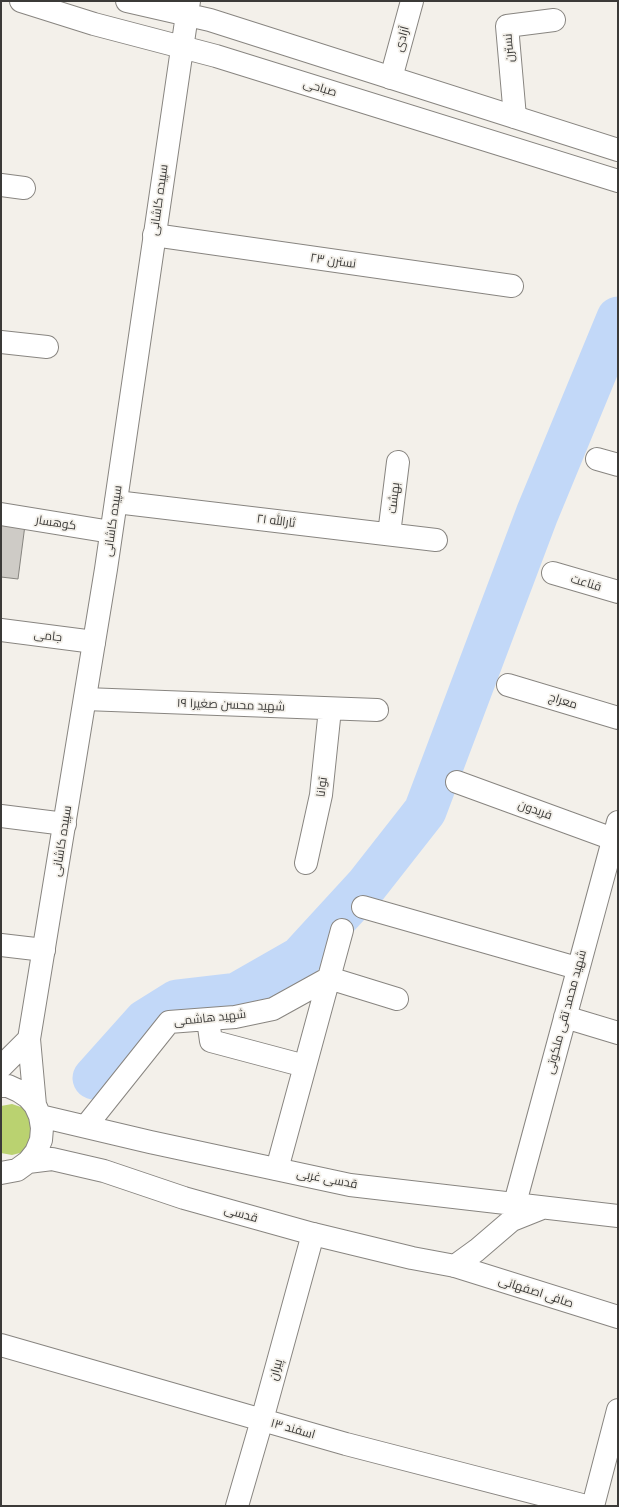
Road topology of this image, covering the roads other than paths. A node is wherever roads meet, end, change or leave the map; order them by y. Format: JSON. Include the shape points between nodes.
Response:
{"nodes":[{"id":1,"x":21,"y":1,"type":"edge"},
{"id":2,"x":127,"y":1,"type":"edge"},
{"id":3,"x":412,"y":1,"type":"edge"},
{"id":4,"x":188,"y":8,"type":"edge"},
{"id":5,"x":554,"y":20,"type":"dead end"},
{"id":6,"x":182,"y":47,"type":"junction"},
{"id":7,"x":391,"y":78,"type":"junction"},
{"id":8,"x":514,"y":117,"type":"junction"},
{"id":9,"x":618,"y":150,"type":"edge"},
{"id":10,"x":618,"y":180,"type":"edge"},
{"id":11,"x":1,"y":185,"type":"edge"},
{"id":12,"x":24,"y":188,"type":"dead end"},
{"id":13,"x":154,"y":235,"type":"junction"},
{"id":14,"x":512,"y":286,"type":"dead end"},
{"id":15,"x":1,"y":342,"type":"edge"},
{"id":16,"x":47,"y":347,"type":"dead end"},
{"id":17,"x":597,"y":459,"type":"dead end"},
{"id":18,"x":398,"y":462,"type":"dead end"},
{"id":19,"x":618,"y":465,"type":"edge"},
{"id":20,"x":116,"y":502,"type":"junction"},
{"id":21,"x":1,"y":514,"type":"edge"},
{"id":22,"x":112,"y":532,"type":"junction"},
{"id":23,"x":389,"y":534,"type":"junction"},
{"id":24,"x":436,"y":540,"type":"dead end"},
{"id":25,"x":554,"y":573,"type":"dead end"},
{"id":26,"x":618,"y":592,"type":"edge"},
{"id":27,"x":1,"y":630,"type":"edge"},
{"id":28,"x":94,"y":642,"type":"junction"},
{"id":29,"x":508,"y":685,"type":"dead end"},
{"id":30,"x":85,"y":699,"type":"junction"},
{"id":31,"x":330,"y":709,"type":"junction"},
{"id":32,"x":377,"y":710,"type":"dead end"},
{"id":33,"x":618,"y":718,"type":"edge"},
{"id":34,"x":457,"y":782,"type":"dead end"},
{"id":35,"x":1,"y":816,"type":"edge"},
{"id":36,"x":64,"y":824,"type":"junction"},
{"id":37,"x":616,"y":830,"type":"edge"},
{"id":38,"x":306,"y":863,"type":"dead end"},
{"id":39,"x":364,"y":907,"type":"dead end"},
{"id":40,"x":342,"y":930,"type":"dead end"},
{"id":41,"x":1,"y":945,"type":"edge"},
{"id":42,"x":44,"y":950,"type":"junction"},
{"id":43,"x":577,"y":968,"type":"junction"},
{"id":44,"x":328,"y":978,"type":"junction"},
{"id":45,"x":397,"y":999,"type":"dead end"},
{"id":46,"x":565,"y":1017,"type":"junction"},
{"id":47,"x":208,"y":1020,"type":"junction"},
{"id":48,"x":618,"y":1033,"type":"edge"},
{"id":49,"x":29,"y":1039,"type":"junction"},
{"id":50,"x":305,"y":1066,"type":"junction"},
{"id":51,"x":1,"y":1067,"type":"edge"},
{"id":52,"x":1,"y":1086,"type":"edge"},
{"id":53,"x":38,"y":1110,"type":"junction"},
{"id":54,"x":86,"y":1126,"type":"junction"},
{"id":55,"x":28,"y":1162,"type":"junction"},
{"id":56,"x":277,"y":1169,"type":"junction"},
{"id":57,"x":1,"y":1173,"type":"edge"},
{"id":58,"x":515,"y":1203,"type":"junction"},
{"id":59,"x":545,"y":1207,"type":"junction"},
{"id":60,"x":618,"y":1216,"type":"edge"},
{"id":61,"x":313,"y":1234,"type":"junction"},
{"id":62,"x":455,"y":1266,"type":"junction"},
{"id":63,"x":618,"y":1318,"type":"edge"},
{"id":64,"x":1,"y":1345,"type":"edge"},
{"id":65,"x":618,"y":1410,"type":"edge"},
{"id":66,"x":262,"y":1420,"type":"junction"},
{"id":67,"x":242,"y":1504,"type":"edge"},
{"id":68,"x":586,"y":1506,"type":"edge"},
{"id":69,"x":593,"y":1506,"type":"edge"}],
"edges":[{"from":1,"to":6,"type":"street","name":"صباحی","via":[[94,24]]},
{"from":2,"to":4,"type":"street"},
{"from":3,"to":7,"type":"street","name":"آزادی"},
{"from":4,"to":6,"type":"street","name":"سپیده کاشانی"},
{"from":4,"to":7,"type":"street","via":[[210,20]]},
{"from":5,"to":8,"type":"street","name":"نسترن","via":[[507,26]]},
{"from":6,"to":10,"type":"street","name":"صباحی"},
{"from":6,"to":13,"type":"street","name":"سپیده کاشانی"},
{"from":7,"to":8,"type":"street"},
{"from":8,"to":9,"type":"street"},
{"from":11,"to":12,"type":"street"},
{"from":13,"to":14,"type":"street","name":"نسترن ۲۳"},
{"from":13,"to":20,"type":"street","name":"سپیده کاشانی"},
{"from":15,"to":16,"type":"street"},
{"from":17,"to":19,"type":"street"},
{"from":18,"to":23,"type":"street","name":"بهشت"},
{"from":20,"to":22,"type":"street","name":"سپیده کاشانی"},
{"from":20,"to":23,"type":"street","name":"ثارالله ۲۱"},
{"from":21,"to":22,"type":"street","name":"کوهسار"},
{"from":22,"to":28,"type":"street","name":"سپیده کاشانی"},
{"from":23,"to":24,"type":"street","name":"ثارالله ۲۱"},
{"from":25,"to":26,"type":"street","name":"قناعت"},
{"from":27,"to":28,"type":"street","name":"جامی"},
{"from":28,"to":30,"type":"street","name":"سپیده کاشانی"},
{"from":29,"to":33,"type":"street","name":"معراج"},
{"from":30,"to":31,"type":"street","name":"شهید محسن صغیرا ۱۹"},
{"from":30,"to":36,"type":"street","name":"سپیده کاشانی"},
{"from":31,"to":32,"type":"street","name":"شهید محسن صغیرا ۱۹"},
{"from":31,"to":38,"type":"street","name":"توانا","via":[[321,795]]},
{"from":34,"to":37,"type":"street","name":"فریدون"},
{"from":35,"to":36,"type":"street"},
{"from":36,"to":42,"type":"street","name":"سپیده کاشانی"},
{"from":37,"to":43,"type":"street","name":"شهید محمد تقی ملکوتی"},
{"from":39,"to":43,"type":"street"},
{"from":40,"to":44,"type":"street"},
{"from":41,"to":42,"type":"street"},
{"from":42,"to":49,"type":"street","name":"سپیده کاشانی"},
{"from":43,"to":46,"type":"street","name":"شهید محمد تقی ملکوتی"},
{"from":44,"to":45,"type":"street"},
{"from":44,"to":47,"type":"street","name":"شهید هاشمی","via":[[273,1009],[235,1018]]},
{"from":44,"to":50,"type":"street"},
{"from":46,"to":48,"type":"street"},
{"from":46,"to":58,"type":"street","name":"شهید محمد تقی ملکوتی"},
{"from":47,"to":50,"type":"street","via":[[212,1040]]},
{"from":47,"to":54,"type":"street","name":"شهید هاشمی","via":[[169,1022]]},
{"from":49,"to":51,"type":"street"},
{"from":49,"to":53,"type":"street","name":"سپیده کاشانی"},
{"from":50,"to":56,"type":"street"},
{"from":52,"to":53,"type":"street","via":[[19,1090]]},
{"from":53,"to":54,"type":"street","name":"قدسی غربی"},
{"from":53,"to":55,"type":"street","name":"سپیده کاشانی","via":[[42,1128],[41,1140]]},
{"from":54,"to":56,"type":"street","name":"قدسی غربی"},
{"from":55,"to":57,"type":"street","via":[[17,1170]]},
{"from":55,"to":61,"type":"street","name":"قدسی","via":[[52,1159],[104,1171],[184,1198]]},
{"from":56,"to":58,"type":"street","name":"قدسی غربی","via":[[350,1185]]},
{"from":58,"to":59,"type":"street","name":"قدسی غربی"},
{"from":59,"to":60,"type":"street","name":"قدسی غربی"},
{"from":59,"to":62,"type":"street","via":[[512,1220]]},
{"from":61,"to":62,"type":"street","name":"قدسی"},
{"from":61,"to":66,"type":"street","name":"پیران"},
{"from":62,"to":63,"type":"street","name":"صافی اصفهانی"},
{"from":64,"to":66,"type":"street","name":"اسفند ۱۳"},
{"from":65,"to":69,"type":"street"},
{"from":66,"to":67,"type":"street","name":"پیران"},
{"from":66,"to":68,"type":"street","name":"اسفند ۱۳"}]}
